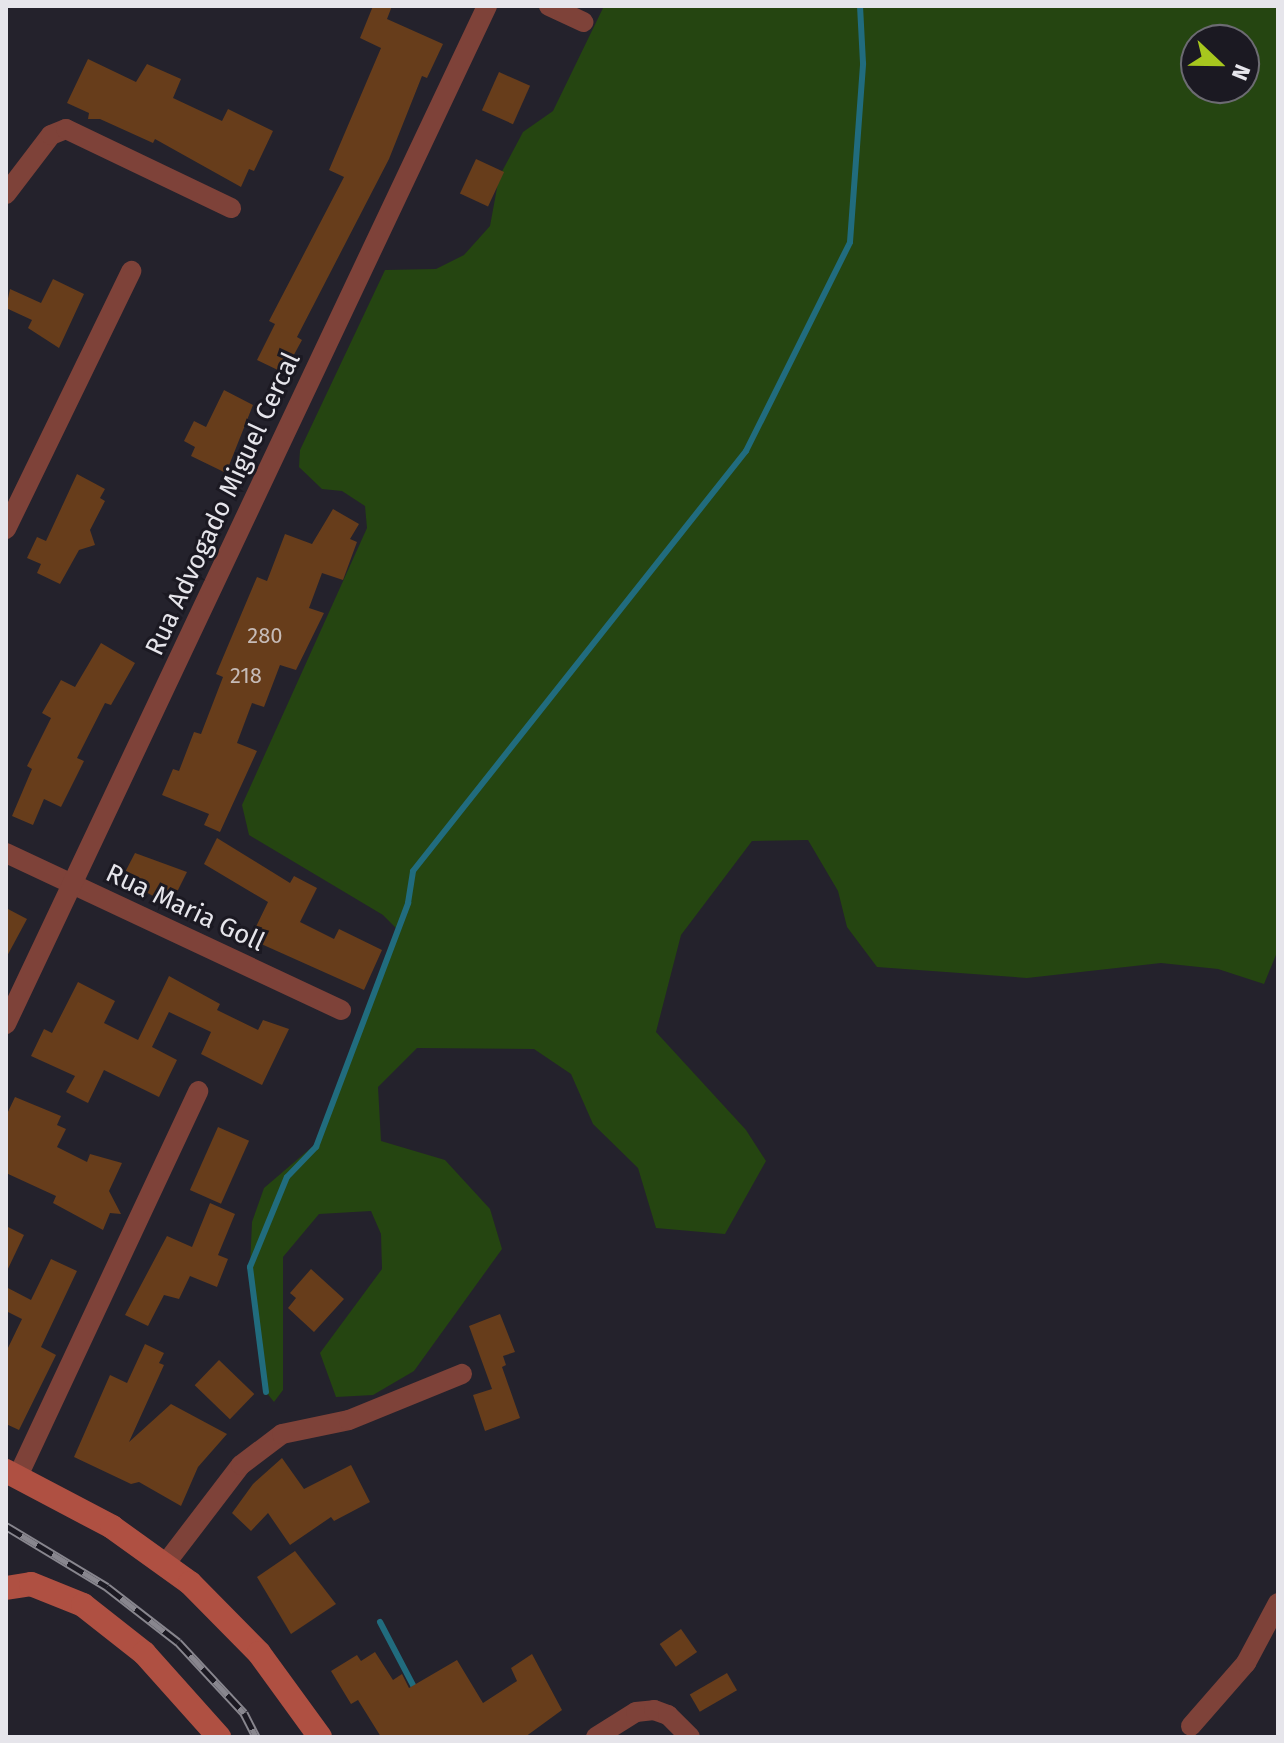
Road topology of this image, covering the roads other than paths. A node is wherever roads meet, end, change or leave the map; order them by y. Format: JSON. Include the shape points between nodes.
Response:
{"nodes":[{"id":1,"x":487,"y":6,"type":"edge"},
{"id":2,"x":549,"y":6,"type":"edge"},
{"id":3,"x":584,"y":22,"type":"dead end"},
{"id":4,"x":6,"y":194,"type":"edge"},
{"id":5,"x":231,"y":208,"type":"dead end"},
{"id":6,"x":131,"y":271,"type":"dead end"},
{"id":7,"x":15,"y":490,"type":"edge"},
{"id":8,"x":6,"y":529,"type":"edge"},
{"id":9,"x":6,"y":853,"type":"edge"},
{"id":10,"x":72,"y":884,"type":"junction"},
{"id":11,"x":341,"y":1010,"type":"dead end"},
{"id":12,"x":6,"y":1024,"type":"edge"},
{"id":13,"x":198,"y":1091,"type":"dead end"},
{"id":14,"x":462,"y":1374,"type":"dead end"},
{"id":15,"x":12,"y":1474,"type":"edge"},
{"id":16,"x":166,"y":1563,"type":"junction"},
{"id":17,"x":6,"y":1588,"type":"edge"},
{"id":18,"x":1278,"y":1603,"type":"edge"},
{"id":19,"x":1191,"y":1726,"type":"dead end"},
{"id":20,"x":219,"y":1737,"type":"edge"},
{"id":21,"x":320,"y":1737,"type":"edge"},
{"id":22,"x":596,"y":1737,"type":"edge"},
{"id":23,"x":690,"y":1737,"type":"edge"}],
"edges":[{"from":1,"to":10,"type":"street","name":"Rua Advogado Miguel Cercal"},
{"from":2,"to":3,"type":"street"},
{"from":4,"to":5,"type":"street","via":[[51,135],[66,129]]},
{"from":6,"to":7,"type":"street"},
{"from":7,"to":8,"type":"street"},
{"from":9,"to":10,"type":"street","name":"Rua Maria Goll"},
{"from":10,"to":11,"type":"street","name":"Rua Maria Goll"},
{"from":10,"to":12,"type":"street","name":"Rua Advogado Miguel Cercal"},
{"from":13,"to":15,"type":"street"},
{"from":14,"to":16,"type":"street","via":[[349,1420],[282,1434],[241,1465]]},
{"from":15,"to":16,"type":"main road","via":[[99,1519]]},
{"from":16,"to":21,"type":"main road","via":[[259,1653]]},
{"from":17,"to":20,"type":"main road","via":[[31,1584],[83,1605],[144,1653]]},
{"from":18,"to":19,"type":"street","via":[[1246,1663]]},
{"from":22,"to":23,"type":"street","via":[[636,1712],[654,1710],[668,1715]]}]}
